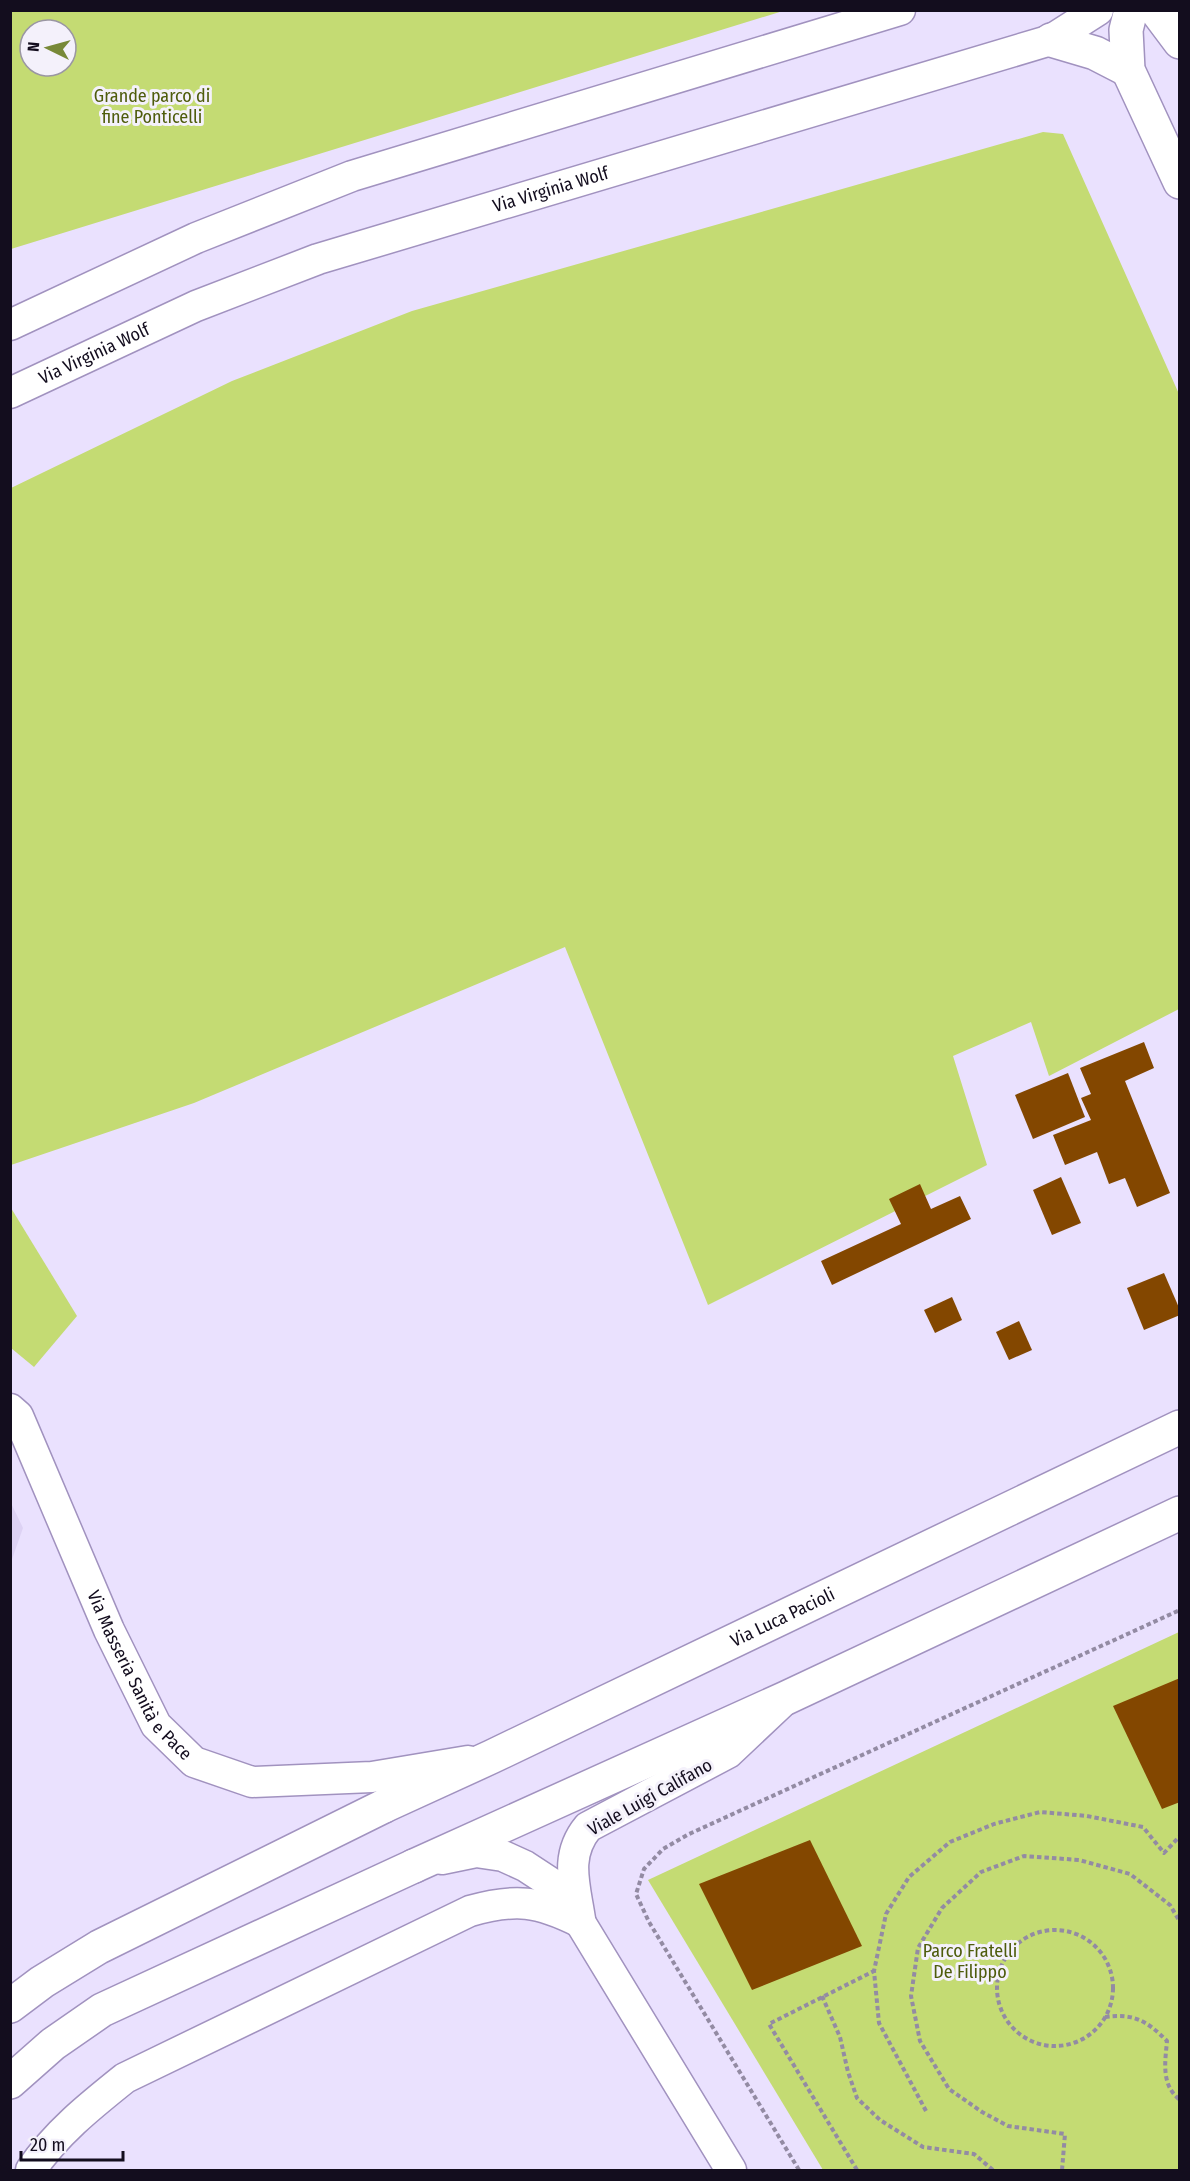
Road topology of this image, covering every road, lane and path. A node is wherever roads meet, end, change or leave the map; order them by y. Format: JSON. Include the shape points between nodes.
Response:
{"nodes":[{"id":1,"x":900,"y":10,"type":"edge"},
{"id":2,"x":1098,"y":10,"type":"edge"},
{"id":3,"x":1131,"y":10,"type":"edge"},
{"id":4,"x":1156,"y":10,"type":"edge"},
{"id":5,"x":1051,"y":40,"type":"junction"},
{"id":6,"x":1179,"y":42,"type":"edge"},
{"id":7,"x":1128,"y":70,"type":"junction"},
{"id":8,"x":1179,"y":182,"type":"edge"},
{"id":9,"x":10,"y":325,"type":"edge"},
{"id":10,"x":10,"y":393,"type":"edge"},
{"id":11,"x":10,"y":1409,"type":"edge"},
{"id":12,"x":1179,"y":1427,"type":"edge"},
{"id":13,"x":1179,"y":1513,"type":"edge"},
{"id":14,"x":1179,"y":1610,"type":"edge"},
{"id":15,"x":786,"y":1698,"type":"junction"},
{"id":16,"x":491,"y":1757,"type":"junction"},
{"id":17,"x":1179,"y":1836,"type":"edge"},
{"id":18,"x":414,"y":1866,"type":"junction"},
{"id":19,"x":580,"y":1922,"type":"junction"},
{"id":20,"x":1179,"y":1922,"type":"edge"},
{"id":21,"x":874,"y":1971,"type":"junction"},
{"id":22,"x":822,"y":1996,"type":"junction"},
{"id":23,"x":10,"y":2006,"type":"edge"},
{"id":24,"x":1105,"y":2017,"type":"junction"},
{"id":25,"x":10,"y":2082,"type":"edge"},
{"id":26,"x":1179,"y":2100,"type":"edge"},
{"id":27,"x":926,"y":2111,"type":"dead end"},
{"id":28,"x":31,"y":2170,"type":"edge"},
{"id":29,"x":730,"y":2170,"type":"edge"},
{"id":30,"x":799,"y":2170,"type":"edge"},
{"id":31,"x":857,"y":2170,"type":"edge"},
{"id":32,"x":993,"y":2170,"type":"edge"},
{"id":33,"x":1062,"y":2170,"type":"edge"}],
"edges":[{"from":1,"to":9,"type":"street","via":[[352,176],[196,238]]},
{"from":2,"to":5,"type":"street","name":"Via Virginia Wolf"},
{"from":3,"to":7,"type":"main road","via":[[1126,30]]},
{"from":4,"to":6,"type":"main road"},
{"from":5,"to":7,"type":"main road","via":[[1095,53]]},
{"from":5,"to":10,"type":"street","name":"Via Virginia Wolf","via":[[318,259],[196,306]]},
{"from":7,"to":8,"type":"main road"},
{"from":11,"to":16,"type":"street","name":"Via Masseria Sanità e Pace","via":[[18,1416],[109,1630],[156,1725],[194,1762],[252,1782],[372,1777]]},
{"from":12,"to":16,"type":"main road","name":"Via Luca Pacioli"},
{"from":13,"to":15,"type":"main road"},
{"from":14,"to":30,"type":"path","via":[[688,1834],[663,1850],[644,1869],[636,1894],[649,1922]]},
{"from":15,"to":18,"type":"main road"},
{"from":15,"to":19,"type":"street","name":"Viale Luigi Califano","via":[[728,1754],[588,1827],[578,1839],[572,1863]]},
{"from":16,"to":23,"type":"main road","name":"Via Luca Pacioli","via":[[99,1947]]},
{"from":17,"to":21,"type":"path","via":[[1164,1852],[1143,1827],[1040,1812],[994,1824],[950,1842],[909,1877],[886,1914]]},
{"from":18,"to":19,"type":"street","name":"Viale Luigi Califano","via":[[476,1852],[503,1856],[551,1883]]},
{"from":18,"to":25,"type":"main road","via":[[102,2010],[53,2044]]},
{"from":19,"to":28,"type":"street","via":[[554,1909],[529,1903],[470,1911],[125,2078],[84,2110],[45,2149]]},
{"from":19,"to":29,"type":"street","name":"Viale Luigi Califano"},
{"from":20,"to":33,"type":"path","via":[[1170,1905],[1131,1874],[1079,1860],[1024,1856],[981,1872],[942,1908],[918,1948],[911,1996],[920,2041],[949,2089],[1008,2126],[1065,2134]]},
{"from":21,"to":22,"type":"path"},
{"from":21,"to":27,"type":"path","via":[[879,2023]]},
{"from":22,"to":31,"type":"path","via":[[769,2024]]},
{"from":22,"to":32,"type":"path","via":[[840,2037],[857,2098],[880,2120],[923,2147],[974,2154]]},
{"from":24,"to":24,"type":"path","via":[[1112,1999],[1112,1980],[1106,1961],[1095,1946],[1079,1935],[1041,1931],[1024,1938],[1009,1951],[996,1987],[999,2006],[1008,2023],[1022,2036],[1039,2044],[1077,2042],[1093,2032]]},
{"from":24,"to":26,"type":"path","via":[[1138,2018],[1167,2041],[1165,2077],[1171,2093]]}]}
